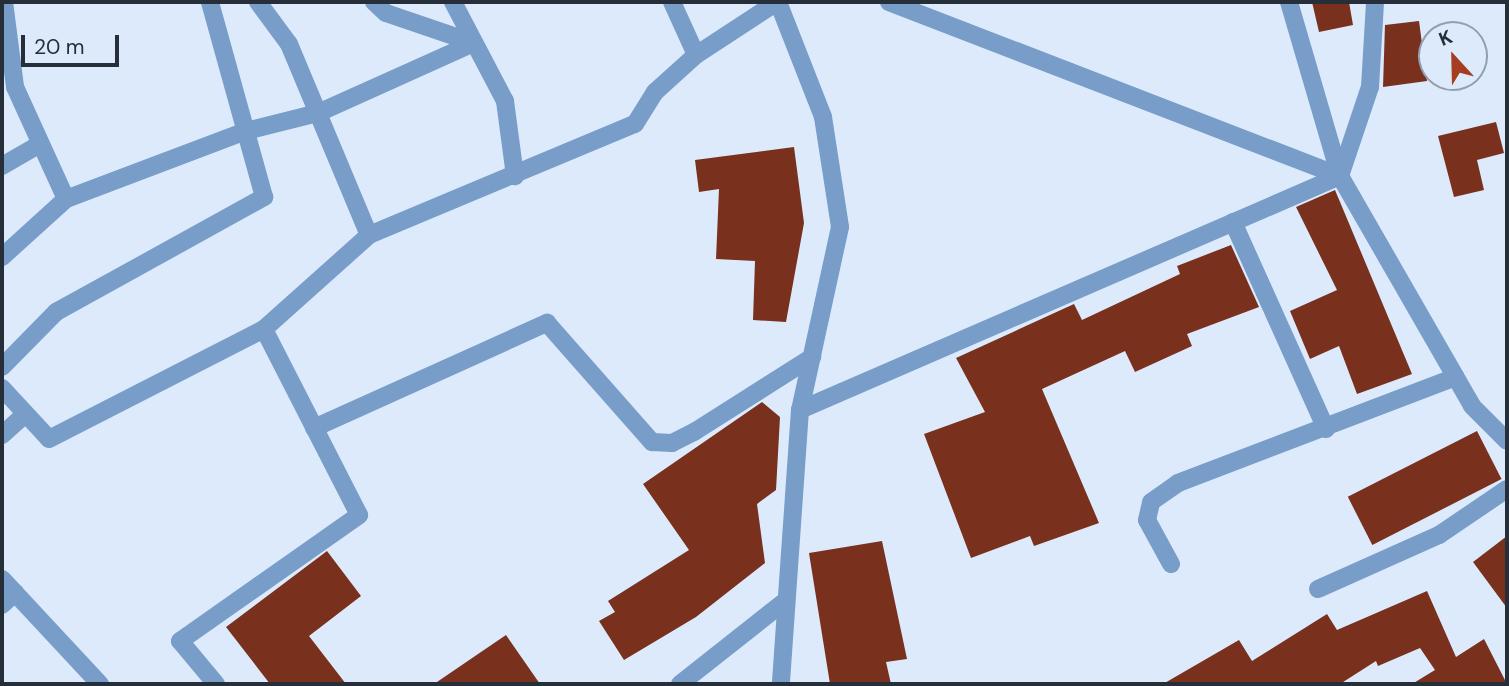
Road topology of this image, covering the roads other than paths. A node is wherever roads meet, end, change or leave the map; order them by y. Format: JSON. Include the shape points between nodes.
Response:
{"nodes":[{"id":1,"x":4,"y":2,"type":"edge"},
{"id":2,"x":210,"y":2,"type":"edge"},
{"id":3,"x":258,"y":2,"type":"edge"},
{"id":4,"x":374,"y":2,"type":"edge"},
{"id":5,"x":453,"y":2,"type":"edge"},
{"id":6,"x":672,"y":2,"type":"edge"},
{"id":7,"x":778,"y":2,"type":"edge"},
{"id":8,"x":890,"y":2,"type":"edge"},
{"id":9,"x":1289,"y":2,"type":"edge"},
{"id":10,"x":1374,"y":2,"type":"edge"},
{"id":11,"x":474,"y":43,"type":"junction"},
{"id":12,"x":696,"y":55,"type":"junction"},
{"id":13,"x":9,"y":89,"type":"edge"},
{"id":14,"x":318,"y":113,"type":"junction"},
{"id":15,"x":246,"y":131,"type":"junction"},
{"id":16,"x":40,"y":144,"type":"junction"},
{"id":17,"x":2,"y":166,"type":"edge"},
{"id":18,"x":515,"y":176,"type":"junction"},
{"id":19,"x":1340,"y":176,"type":"junction"},
{"id":20,"x":66,"y":199,"type":"junction"},
{"id":21,"x":1233,"y":222,"type":"junction"},
{"id":22,"x":369,"y":235,"type":"junction"},
{"id":23,"x":2,"y":257,"type":"edge"},
{"id":24,"x":264,"y":329,"type":"junction"},
{"id":25,"x":812,"y":357,"type":"junction"},
{"id":26,"x":2,"y":367,"type":"edge"},
{"id":27,"x":1455,"y":377,"type":"junction"},
{"id":28,"x":2,"y":388,"type":"edge"},
{"id":29,"x":800,"y":410,"type":"junction"},
{"id":30,"x":25,"y":414,"type":"junction"},
{"id":31,"x":314,"y":428,"type":"junction"},
{"id":32,"x":1326,"y":429,"type":"junction"},
{"id":33,"x":2,"y":435,"type":"edge"},
{"id":34,"x":1507,"y":441,"type":"edge"},
{"id":35,"x":1507,"y":489,"type":"edge"},
{"id":36,"x":1171,"y":564,"type":"dead end"},
{"id":37,"x":2,"y":579,"type":"edge"},
{"id":38,"x":1318,"y":589,"type":"dead end"},
{"id":39,"x":8,"y":599,"type":"edge"},
{"id":40,"x":784,"y":602,"type":"junction"},
{"id":41,"x":100,"y":684,"type":"edge"},
{"id":42,"x":216,"y":684,"type":"edge"},
{"id":43,"x":681,"y":684,"type":"edge"},
{"id":44,"x":781,"y":684,"type":"edge"}],
"edges":[{"from":1,"to":13,"type":"street"},
{"from":2,"to":15,"type":"street"},
{"from":3,"to":14,"type":"street","via":[[289,44]]},
{"from":4,"to":11,"type":"street","via":[[386,13]]},
{"from":5,"to":11,"type":"street"},
{"from":6,"to":12,"type":"street"},
{"from":7,"to":12,"type":"street"},
{"from":7,"to":25,"type":"street","via":[[823,117],[840,227]]},
{"from":8,"to":19,"type":"street"},
{"from":9,"to":19,"type":"street"},
{"from":10,"to":19,"type":"street","via":[[1370,87]]},
{"from":11,"to":14,"type":"street"},
{"from":11,"to":18,"type":"street","via":[[505,102]]},
{"from":12,"to":18,"type":"street","via":[[655,92],[635,124]]},
{"from":13,"to":16,"type":"street"},
{"from":14,"to":15,"type":"street"},
{"from":14,"to":22,"type":"street"},
{"from":15,"to":20,"type":"street"},
{"from":15,"to":26,"type":"street","via":[[264,197],[56,312]]},
{"from":16,"to":17,"type":"street"},
{"from":16,"to":20,"type":"street"},
{"from":18,"to":22,"type":"street"},
{"from":19,"to":21,"type":"street"},
{"from":19,"to":27,"type":"street"},
{"from":20,"to":23,"type":"street"},
{"from":21,"to":29,"type":"street"},
{"from":21,"to":32,"type":"street"},
{"from":22,"to":24,"type":"street"},
{"from":24,"to":30,"type":"street","via":[[49,439]]},
{"from":24,"to":31,"type":"street"},
{"from":25,"to":29,"type":"street"},
{"from":25,"to":31,"type":"street","via":[[694,432],[671,443],[652,442],[547,323]]},
{"from":27,"to":32,"type":"street"},
{"from":27,"to":34,"type":"street","via":[[1472,406]]},
{"from":28,"to":30,"type":"street"},
{"from":29,"to":40,"type":"street"},
{"from":30,"to":33,"type":"street"},
{"from":31,"to":42,"type":"street","via":[[359,515],[180,641]]},
{"from":32,"to":36,"type":"street","via":[[1178,483],[1151,502],[1147,520]]},
{"from":35,"to":38,"type":"street","via":[[1439,535]]},
{"from":37,"to":39,"type":"street"},
{"from":39,"to":41,"type":"street"},
{"from":40,"to":43,"type":"street"},
{"from":40,"to":44,"type":"street"}]}
